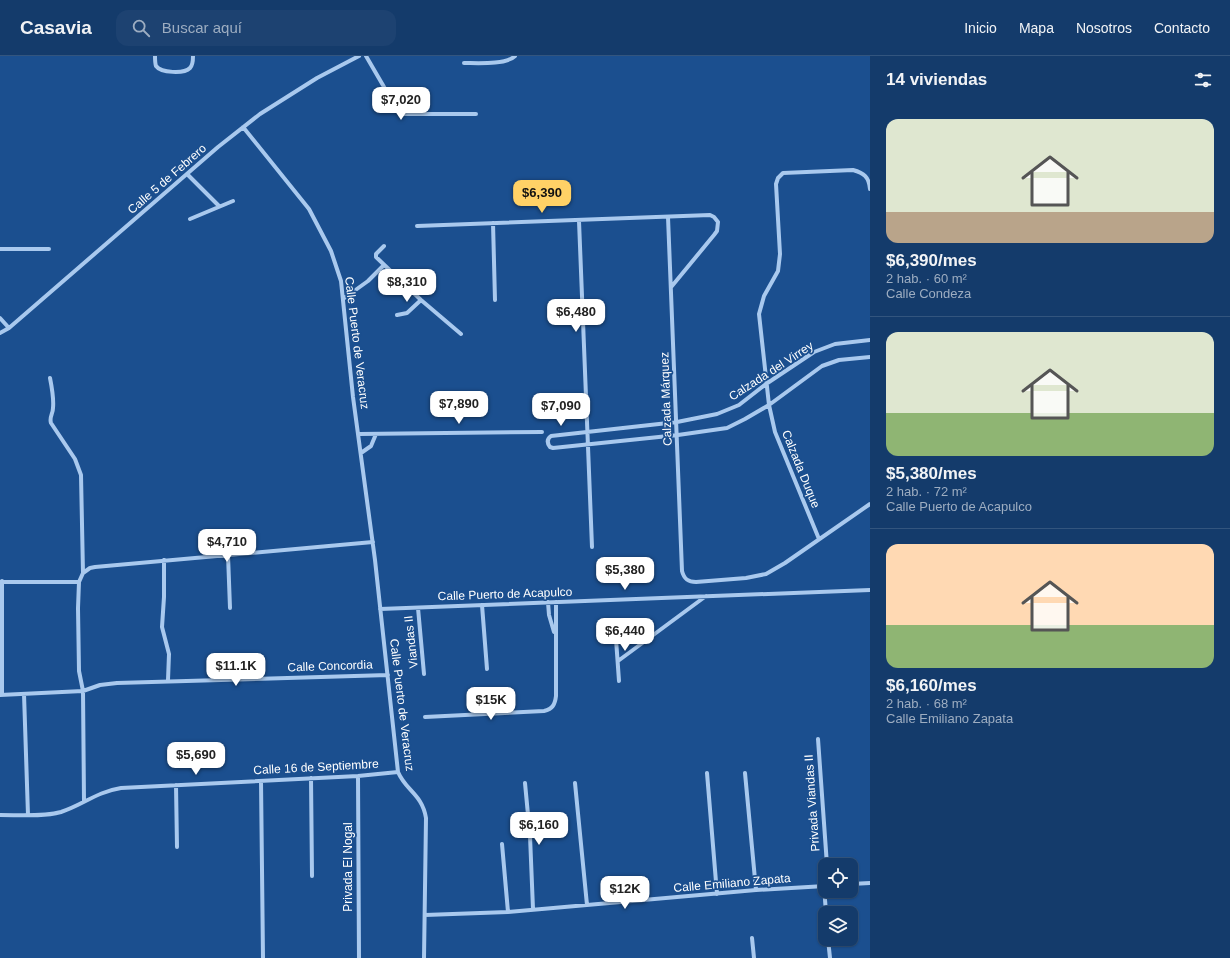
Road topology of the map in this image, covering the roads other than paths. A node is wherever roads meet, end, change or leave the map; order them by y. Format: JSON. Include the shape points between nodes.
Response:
{"nodes":[{"id":1,"x":155,"y":56,"type":"edge"},
{"id":2,"x":193,"y":56,"type":"edge"},
{"id":3,"x":359,"y":56,"type":"edge"},
{"id":4,"x":366,"y":56,"type":"edge"},
{"id":5,"x":514,"y":57,"type":"edge"},
{"id":6,"x":464,"y":63,"type":"dead end"},
{"id":7,"x":476,"y":114,"type":"dead end"},
{"id":8,"x":243,"y":127,"type":"junction"},
{"id":9,"x":188,"y":175,"type":"junction"},
{"id":10,"x":870,"y":189,"type":"edge"},
{"id":11,"x":233,"y":201,"type":"dead end"},
{"id":12,"x":219,"y":206,"type":"junction"},
{"id":13,"x":668,"y":216,"type":"junction"},
{"id":14,"x":190,"y":219,"type":"dead end"},
{"id":15,"x":579,"y":220,"type":"junction"},
{"id":16,"x":493,"y":223,"type":"junction"},
{"id":17,"x":417,"y":226,"type":"dead end"},
{"id":18,"x":384,"y":246,"type":"dead end"},
{"id":19,"x":0,"y":249,"type":"edge"},
{"id":20,"x":49,"y":249,"type":"dead end"},
{"id":21,"x":384,"y":265,"type":"junction"},
{"id":22,"x":672,"y":286,"type":"junction"},
{"id":23,"x":343,"y":299,"type":"junction"},
{"id":24,"x":421,"y":300,"type":"junction"},
{"id":25,"x":495,"y":300,"type":"dead end"},
{"id":26,"x":397,"y":315,"type":"dead end"},
{"id":27,"x":0,"y":318,"type":"edge"},
{"id":28,"x":9,"y":328,"type":"junction"},
{"id":29,"x":0,"y":333,"type":"edge"},
{"id":30,"x":461,"y":334,"type":"dead end"},
{"id":31,"x":870,"y":340,"type":"edge"},
{"id":32,"x":870,"y":357,"type":"edge"},
{"id":33,"x":50,"y":378,"type":"dead end"},
{"id":34,"x":766,"y":384,"type":"junction"},
{"id":35,"x":769,"y":405,"type":"junction"},
{"id":36,"x":677,"y":422,"type":"junction"},
{"id":37,"x":542,"y":432,"type":"dead end"},
{"id":38,"x":588,"y":432,"type":"junction"},
{"id":39,"x":358,"y":434,"type":"junction"},
{"id":40,"x":376,"y":434,"type":"junction"},
{"id":41,"x":678,"y":435,"type":"junction"},
{"id":42,"x":589,"y":446,"type":"junction"},
{"id":43,"x":361,"y":453,"type":"junction"},
{"id":44,"x":870,"y":504,"type":"edge"},
{"id":45,"x":819,"y":539,"type":"junction"},
{"id":46,"x":373,"y":542,"type":"junction"},
{"id":47,"x":592,"y":547,"type":"dead end"},
{"id":48,"x":228,"y":555,"type":"junction"},
{"id":49,"x":164,"y":560,"type":"junction"},
{"id":50,"x":83,"y":572,"type":"junction"},
{"id":51,"x":1,"y":581,"type":"edge"},
{"id":52,"x":80,"y":582,"type":"junction"},
{"id":53,"x":870,"y":590,"type":"edge"},
{"id":54,"x":706,"y":596,"type":"junction"},
{"id":55,"x":548,"y":602,"type":"junction"},
{"id":56,"x":556,"y":602,"type":"junction"},
{"id":57,"x":482,"y":605,"type":"junction"},
{"id":58,"x":230,"y":608,"type":"dead end"},
{"id":59,"x":418,"y":608,"type":"junction"},
{"id":60,"x":380,"y":609,"type":"junction"},
{"id":61,"x":615,"y":625,"type":"dead end"},
{"id":62,"x":555,"y":634,"type":"junction"},
{"id":63,"x":618,"y":661,"type":"junction"},
{"id":64,"x":487,"y":669,"type":"dead end"},
{"id":65,"x":388,"y":674,"type":"junction"},
{"id":66,"x":424,"y":674,"type":"dead end"},
{"id":67,"x":168,"y":680,"type":"junction"},
{"id":68,"x":619,"y":681,"type":"dead end"},
{"id":69,"x":83,"y":691,"type":"junction"},
{"id":70,"x":24,"y":694,"type":"junction"},
{"id":71,"x":1,"y":695,"type":"edge"},
{"id":72,"x":425,"y":717,"type":"dead end"},
{"id":73,"x":818,"y":739,"type":"dead end"},
{"id":74,"x":398,"y":772,"type":"junction"},
{"id":75,"x":707,"y":773,"type":"dead end"},
{"id":76,"x":745,"y":773,"type":"dead end"},
{"id":77,"x":358,"y":776,"type":"junction"},
{"id":78,"x":310,"y":778,"type":"junction"},
{"id":79,"x":262,"y":780,"type":"junction"},
{"id":80,"x":525,"y":783,"type":"dead end"},
{"id":81,"x":575,"y":783,"type":"dead end"},
{"id":82,"x":176,"y":785,"type":"junction"},
{"id":83,"x":84,"y":801,"type":"junction"},
{"id":84,"x":0,"y":815,"type":"edge"},
{"id":85,"x":28,"y":815,"type":"junction"},
{"id":86,"x":502,"y":844,"type":"dead end"},
{"id":87,"x":177,"y":847,"type":"dead end"},
{"id":88,"x":826,"y":858,"type":"edge"},
{"id":89,"x":312,"y":876,"type":"dead end"},
{"id":90,"x":870,"y":883,"type":"edge"},
{"id":91,"x":858,"y":884,"type":"edge"},
{"id":92,"x":818,"y":886,"type":"edge"},
{"id":93,"x":756,"y":890,"type":"junction"},
{"id":94,"x":717,"y":894,"type":"junction"},
{"id":95,"x":587,"y":905,"type":"junction"},
{"id":96,"x":533,"y":909,"type":"junction"},
{"id":97,"x":508,"y":912,"type":"junction"},
{"id":98,"x":424,"y":915,"type":"junction"},
{"id":99,"x":752,"y":938,"type":"dead end"},
{"id":100,"x":829,"y":946,"type":"edge"},
{"id":101,"x":264,"y":958,"type":"edge"},
{"id":102,"x":359,"y":958,"type":"edge"},
{"id":103,"x":424,"y":958,"type":"edge"},
{"id":104,"x":754,"y":958,"type":"edge"},
{"id":105,"x":830,"y":958,"type":"edge"}],
"edges":[{"from":1,"to":2,"type":"street","via":[[159,69],[169,72],[189,69]]},
{"from":3,"to":8,"type":"street","name":"Calle 5 de Febrero","via":[[317,78]]},
{"from":4,"to":7,"type":"street","via":[[398,111],[403,114]]},
{"from":5,"to":6,"type":"street","via":[[505,61]]},
{"from":8,"to":9,"type":"street","name":"Calle 5 de Febrero"},
{"from":8,"to":23,"type":"street","name":"Calle Puerto de Veracruz","via":[[318,224],[335,261]]},
{"from":9,"to":12,"type":"street"},
{"from":9,"to":28,"type":"street","name":"Calle 5 de Febrero"},
{"from":10,"to":34,"type":"street","name":"Calzada Duque","via":[[868,178],[853,170],[783,173],[778,178],[776,188],[780,265],[764,296],[759,314]]},
{"from":11,"to":12,"type":"street"},
{"from":12,"to":14,"type":"street"},
{"from":13,"to":15,"type":"street"},
{"from":13,"to":22,"type":"street","name":"Calzada Márquez"},
{"from":13,"to":22,"type":"street","via":[[710,215],[718,222],[717,231]]},
{"from":15,"to":16,"type":"street"},
{"from":15,"to":38,"type":"street"},
{"from":16,"to":17,"type":"street"},
{"from":16,"to":25,"type":"street"},
{"from":18,"to":21,"type":"street","via":[[376,257]]},
{"from":19,"to":20,"type":"street"},
{"from":21,"to":23,"type":"street","via":[[368,281]]},
{"from":21,"to":24,"type":"street"},
{"from":22,"to":36,"type":"street","name":"Calzada Márquez"},
{"from":23,"to":39,"type":"street","name":"Calle Puerto de Veracruz"},
{"from":24,"to":26,"type":"street","via":[[408,313]]},
{"from":24,"to":30,"type":"street"},
{"from":27,"to":28,"type":"street"},
{"from":28,"to":29,"type":"street","name":"Calle 5 de Febrero"},
{"from":31,"to":34,"type":"street","name":"Calzada del Virrey","via":[[835,344],[814,352]]},
{"from":32,"to":35,"type":"street","name":"Calzada del Virrey","via":[[832,362],[822,366]]},
{"from":33,"to":50,"type":"street","via":[[54,400],[51,423],[75,459],[81,475]]},
{"from":34,"to":35,"type":"street","name":"Calzada Duque"},
{"from":34,"to":36,"type":"street","name":"Calzada del Virrey","via":[[748,399],[728,410]]},
{"from":35,"to":41,"type":"street","name":"Calzada del Virrey","via":[[726,428]]},
{"from":35,"to":45,"type":"street","name":"Calzada Duque","via":[[775,432]]},
{"from":36,"to":38,"type":"street","name":"Calzada del Virrey"},
{"from":36,"to":41,"type":"street","name":"Calzada Márquez"},
{"from":37,"to":40,"type":"street"},
{"from":38,"to":42,"type":"street"},
{"from":38,"to":42,"type":"street","name":"Calzada del Virrey","via":[[552,436],[548,441],[551,448]]},
{"from":39,"to":40,"type":"street"},
{"from":39,"to":43,"type":"street","name":"Calle Puerto de Veracruz"},
{"from":40,"to":43,"type":"street","via":[[371,446]]},
{"from":41,"to":42,"type":"street","name":"Calzada del Virrey"},
{"from":41,"to":45,"type":"street","name":"Calzada Márquez","via":[[682,571],[686,579],[696,582],[759,576],[776,569]]},
{"from":42,"to":47,"type":"street"},
{"from":43,"to":46,"type":"street","name":"Calle Puerto de Veracruz"},
{"from":44,"to":45,"type":"street"},
{"from":46,"to":48,"type":"street"},
{"from":46,"to":60,"type":"street","name":"Calle Puerto de Veracruz"},
{"from":48,"to":49,"type":"street"},
{"from":48,"to":58,"type":"street"},
{"from":49,"to":50,"type":"street","via":[[95,567]]},
{"from":49,"to":67,"type":"street","via":[[162,626],[169,654]]},
{"from":50,"to":52,"type":"street"},
{"from":51,"to":52,"type":"street"},
{"from":51,"to":71,"type":"street"},
{"from":52,"to":69,"type":"street","via":[[78,649]]},
{"from":53,"to":54,"type":"street","name":"Calle Puerto de Acapulco"},
{"from":54,"to":56,"type":"street","name":"Calle Puerto de Acapulco"},
{"from":54,"to":63,"type":"street"},
{"from":55,"to":56,"type":"street","name":"Calle Puerto de Acapulco"},
{"from":55,"to":57,"type":"street","name":"Calle Puerto de Acapulco"},
{"from":55,"to":62,"type":"street","via":[[549,616]]},
{"from":56,"to":62,"type":"street"},
{"from":57,"to":59,"type":"street","name":"Calle Puerto de Acapulco"},
{"from":57,"to":64,"type":"street"},
{"from":59,"to":60,"type":"street","name":"Calle Puerto de Acapulco"},
{"from":59,"to":66,"type":"street","name":"Viandas II"},
{"from":60,"to":65,"type":"street","name":"Calle Puerto de Veracruz"},
{"from":61,"to":63,"type":"street"},
{"from":62,"to":72,"type":"street","via":[[556,696],[552,707],[544,711]]},
{"from":63,"to":68,"type":"street"},
{"from":65,"to":67,"type":"street","name":"Calle Concordia"},
{"from":65,"to":74,"type":"street","name":"Calle Puerto de Veracruz"},
{"from":67,"to":69,"type":"street","name":"Calle Concordia","via":[[108,683]]},
{"from":69,"to":70,"type":"street","name":"Calle Concordia"},
{"from":69,"to":83,"type":"street"},
{"from":70,"to":71,"type":"street","name":"Calle Concordia"},
{"from":70,"to":85,"type":"street"},
{"from":73,"to":88,"type":"street","name":"Privada Viandas II"},
{"from":74,"to":77,"type":"street","name":"Calle 16 de Septiembre"},
{"from":74,"to":98,"type":"street","name":"Calle Puerto de Veracruz","via":[[403,782],[421,802],[425,812]]},
{"from":75,"to":94,"type":"street"},
{"from":76,"to":93,"type":"street"},
{"from":77,"to":78,"type":"street","name":"Calle 16 de Septiembre"},
{"from":77,"to":102,"type":"street","name":"Privada El Nogal"},
{"from":78,"to":79,"type":"street","name":"Calle 16 de Septiembre"},
{"from":78,"to":89,"type":"street"},
{"from":79,"to":82,"type":"street","name":"Calle 16 de Septiembre"},
{"from":79,"to":101,"type":"street"},
{"from":80,"to":96,"type":"street"},
{"from":81,"to":95,"type":"street"},
{"from":82,"to":83,"type":"street","name":"Calle 16 de Septiembre","via":[[111,789]]},
{"from":82,"to":87,"type":"street"},
{"from":83,"to":85,"type":"street","name":"Calle 16 de Septiembre","via":[[61,812]]},
{"from":84,"to":85,"type":"street","name":"Calle 16 de Septiembre"},
{"from":86,"to":97,"type":"street"},
{"from":90,"to":91,"type":"street"},
{"from":92,"to":93,"type":"street","name":"Calle Emiliano Zapata"},
{"from":93,"to":94,"type":"street","name":"Calle Emiliano Zapata"},
{"from":94,"to":95,"type":"street","name":"Calle Emiliano Zapata"},
{"from":95,"to":96,"type":"street","name":"Calle Emiliano Zapata"},
{"from":96,"to":97,"type":"street","name":"Calle Emiliano Zapata"},
{"from":97,"to":98,"type":"street","name":"Calle Emiliano Zapata"},
{"from":98,"to":103,"type":"street","name":"Calle Puerto de Veracruz"},
{"from":99,"to":104,"type":"street"},
{"from":100,"to":105,"type":"street"}]}
